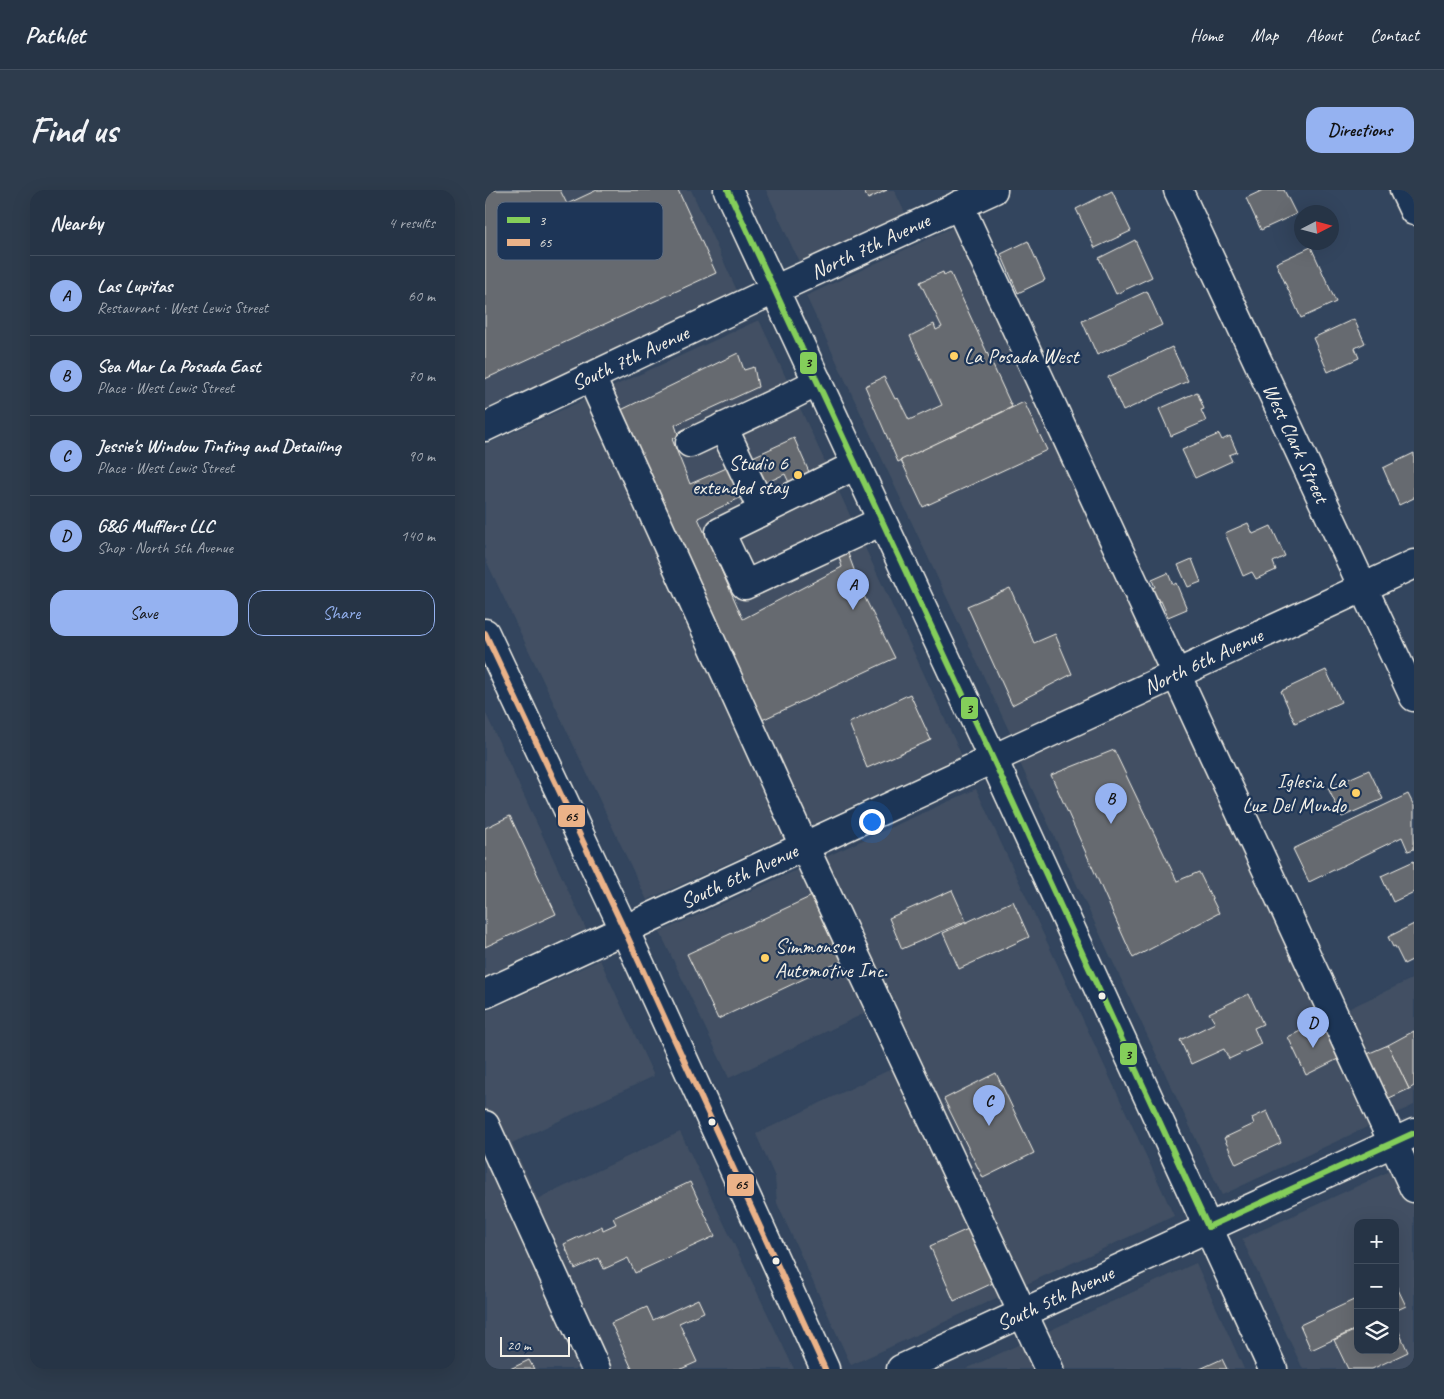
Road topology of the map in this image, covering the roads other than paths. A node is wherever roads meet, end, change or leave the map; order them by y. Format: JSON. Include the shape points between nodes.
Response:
{"nodes":[{"id":1,"x":728,"y":190,"type":"edge"},
{"id":2,"x":993,"y":190,"type":"edge"},
{"id":3,"x":1177,"y":190,"type":"edge"},
{"id":4,"x":1404,"y":190,"type":"edge"},
{"id":5,"x":959,"y":205,"type":"junction"},
{"id":6,"x":1414,"y":211,"type":"edge"},
{"id":7,"x":774,"y":290,"type":"junction"},
{"id":8,"x":591,"y":377,"type":"junction"},
{"id":9,"x":817,"y":382,"type":"junction"},
{"id":10,"x":485,"y":427,"type":"edge"},
{"id":11,"x":723,"y":427,"type":"junction"},
{"id":12,"x":690,"y":443,"type":"dead end"},
{"id":13,"x":856,"y":465,"type":"junction"},
{"id":14,"x":763,"y":511,"type":"junction"},
{"id":15,"x":882,"y":521,"type":"junction"},
{"id":16,"x":1414,"y":564,"type":"edge"},
{"id":17,"x":1363,"y":588,"type":"junction"},
{"id":18,"x":485,"y":633,"type":"edge"},
{"id":19,"x":1177,"y":674,"type":"junction"},
{"id":20,"x":1414,"y":697,"type":"edge"},
{"id":21,"x":993,"y":759,"type":"junction"},
{"id":22,"x":805,"y":846,"type":"junction"},
{"id":23,"x":624,"y":930,"type":"junction"},
{"id":24,"x":485,"y":994,"type":"edge"},
{"id":25,"x":485,"y":1125,"type":"edge"},
{"id":26,"x":1403,"y":1138,"type":"edge"},
{"id":27,"x":1414,"y":1188,"type":"edge"},
{"id":28,"x":1208,"y":1227,"type":"junction"},
{"id":29,"x":1023,"y":1313,"type":"junction"},
{"id":30,"x":596,"y":1369,"type":"edge"},
{"id":31,"x":825,"y":1369,"type":"edge"},
{"id":32,"x":901,"y":1369,"type":"edge"},
{"id":33,"x":1049,"y":1369,"type":"edge"},
{"id":34,"x":1273,"y":1369,"type":"edge"}],
"edges":[{"from":1,"to":7,"type":"street"},
{"from":2,"to":5,"type":"street","name":"North 7th Avenue"},
{"from":3,"to":17,"type":"street","name":"West Clark Street"},
{"from":4,"to":6,"type":"street"},
{"from":5,"to":7,"type":"street","name":"North 7th Avenue"},
{"from":5,"to":19,"type":"street"},
{"from":7,"to":8,"type":"street","name":"South 7th Avenue"},
{"from":7,"to":9,"type":"street"},
{"from":8,"to":10,"type":"street","name":"South 7th Avenue"},
{"from":8,"to":22,"type":"street"},
{"from":9,"to":11,"type":"street"},
{"from":9,"to":13,"type":"street"},
{"from":11,"to":12,"type":"street"},
{"from":11,"to":14,"type":"street"},
{"from":13,"to":14,"type":"street"},
{"from":13,"to":15,"type":"street"},
{"from":14,"to":15,"type":"street","via":[[720,532],[745,585]]},
{"from":15,"to":21,"type":"street"},
{"from":16,"to":17,"type":"street","name":"North 6th Avenue"},
{"from":17,"to":19,"type":"street","name":"North 6th Avenue"},
{"from":17,"to":20,"type":"street","name":"West Clark Street"},
{"from":18,"to":23,"type":"street"},
{"from":19,"to":21,"type":"street","name":"North 6th Avenue"},
{"from":19,"to":26,"type":"street"},
{"from":21,"to":22,"type":"street","name":"South 6th Avenue"},
{"from":21,"to":28,"type":"street"},
{"from":22,"to":23,"type":"street","name":"South 6th Avenue"},
{"from":22,"to":29,"type":"street"},
{"from":23,"to":24,"type":"street","name":"South 6th Avenue"},
{"from":23,"to":31,"type":"street"},
{"from":25,"to":30,"type":"street"},
{"from":26,"to":27,"type":"street"},
{"from":26,"to":28,"type":"street","name":"South 5th Avenue"},
{"from":28,"to":29,"type":"street","name":"South 5th Avenue"},
{"from":28,"to":34,"type":"street"},
{"from":29,"to":32,"type":"street","name":"South 5th Avenue"},
{"from":29,"to":33,"type":"street"}]}
